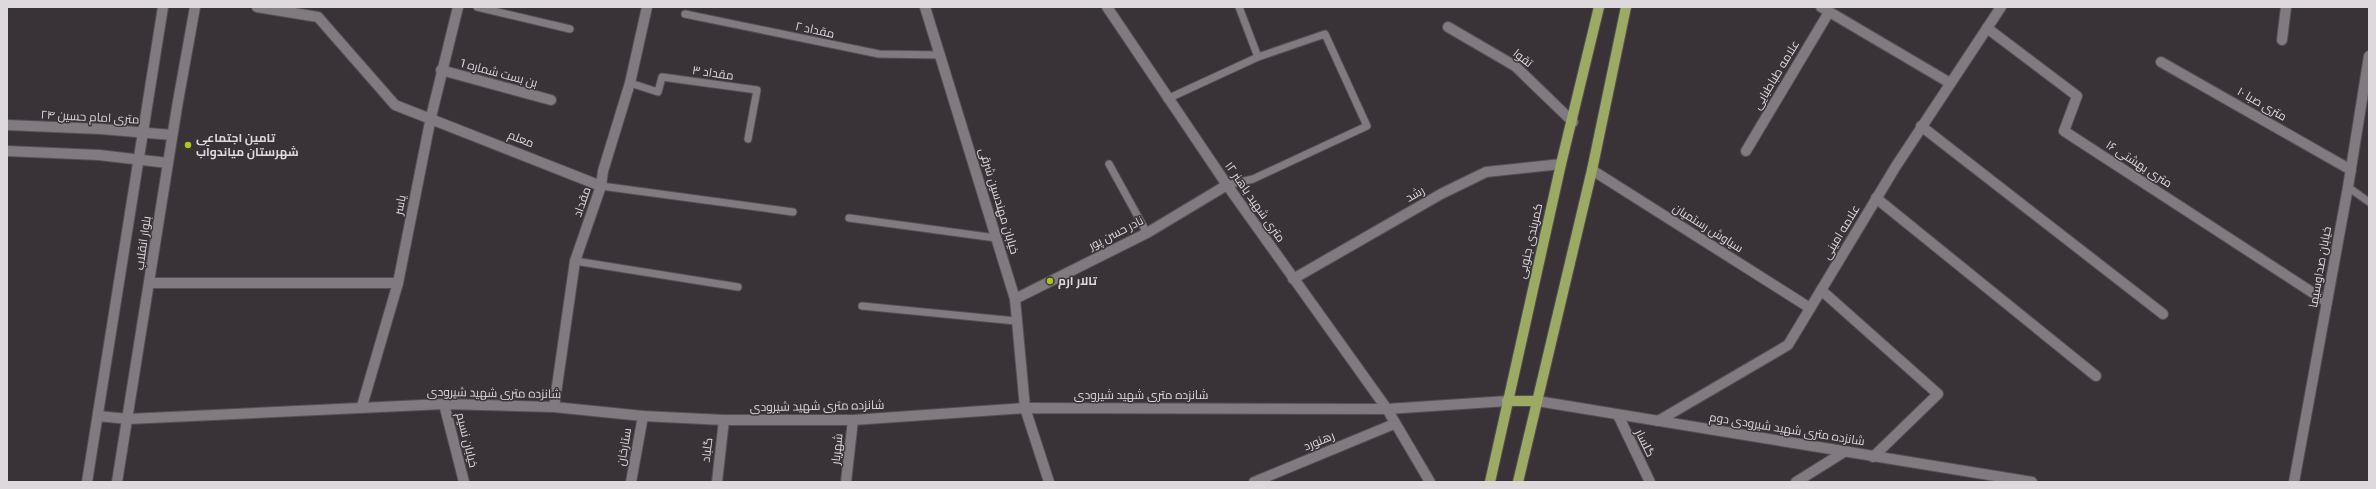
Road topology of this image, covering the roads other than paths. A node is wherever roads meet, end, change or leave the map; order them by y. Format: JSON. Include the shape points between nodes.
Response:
{"nodes":[{"id":1,"x":163,"y":7,"type":"edge"},
{"id":2,"x":195,"y":7,"type":"edge"},
{"id":3,"x":257,"y":7,"type":"edge"},
{"id":4,"x":458,"y":7,"type":"edge"},
{"id":5,"x":477,"y":7,"type":"edge"},
{"id":6,"x":647,"y":7,"type":"edge"},
{"id":7,"x":925,"y":7,"type":"edge"},
{"id":8,"x":1107,"y":7,"type":"edge"},
{"id":9,"x":1239,"y":7,"type":"edge"},
{"id":10,"x":1599,"y":7,"type":"edge"},
{"id":11,"x":1626,"y":7,"type":"edge"},
{"id":12,"x":2000,"y":7,"type":"edge"},
{"id":13,"x":2286,"y":7,"type":"edge"},
{"id":14,"x":1825,"y":9,"type":"edge"},
{"id":15,"x":685,"y":14,"type":"dead end"},
{"id":16,"x":1448,"y":27,"type":"dead end"},
{"id":17,"x":1987,"y":28,"type":"junction"},
{"id":18,"x":570,"y":29,"type":"dead end"},
{"id":19,"x":2282,"y":40,"type":"dead end"},
{"id":20,"x":941,"y":55,"type":"junction"},
{"id":21,"x":2369,"y":56,"type":"edge"},
{"id":22,"x":1258,"y":57,"type":"junction"},
{"id":23,"x":2161,"y":62,"type":"dead end"},
{"id":24,"x":441,"y":70,"type":"junction"},
{"id":25,"x":630,"y":83,"type":"junction"},
{"id":26,"x":1950,"y":83,"type":"junction"},
{"id":27,"x":1167,"y":99,"type":"junction"},
{"id":28,"x":550,"y":100,"type":"dead end"},
{"id":29,"x":431,"y":117,"type":"junction"},
{"id":30,"x":1573,"y":122,"type":"junction"},
{"id":31,"x":7,"y":125,"type":"edge"},
{"id":32,"x":1922,"y":126,"type":"junction"},
{"id":33,"x":143,"y":133,"type":"junction"},
{"id":34,"x":172,"y":136,"type":"junction"},
{"id":35,"x":748,"y":139,"type":"dead end"},
{"id":36,"x":7,"y":151,"type":"edge"},
{"id":37,"x":1746,"y":151,"type":"dead end"},
{"id":38,"x":138,"y":160,"type":"junction"},
{"id":39,"x":168,"y":163,"type":"junction"},
{"id":40,"x":1109,"y":164,"type":"dead end"},
{"id":41,"x":1561,"y":164,"type":"junction"},
{"id":42,"x":1592,"y":170,"type":"junction"},
{"id":43,"x":2350,"y":170,"type":"junction"},
{"id":44,"x":1227,"y":185,"type":"junction"},
{"id":45,"x":601,"y":186,"type":"junction"},
{"id":46,"x":2348,"y":187,"type":"junction"},
{"id":47,"x":1876,"y":198,"type":"junction"},
{"id":48,"x":2369,"y":202,"type":"edge"},
{"id":49,"x":793,"y":212,"type":"dead end"},
{"id":50,"x":849,"y":218,"type":"dead end"},
{"id":51,"x":1147,"y":233,"type":"junction"},
{"id":52,"x":996,"y":238,"type":"junction"},
{"id":53,"x":575,"y":261,"type":"junction"},
{"id":54,"x":1293,"y":279,"type":"junction"},
{"id":55,"x":150,"y":283,"type":"junction"},
{"id":56,"x":398,"y":283,"type":"junction"},
{"id":57,"x":738,"y":287,"type":"dead end"},
{"id":58,"x":1821,"y":290,"type":"junction"},
{"id":59,"x":1015,"y":299,"type":"junction"},
{"id":60,"x":2327,"y":302,"type":"junction"},
{"id":61,"x":862,"y":306,"type":"dead end"},
{"id":62,"x":1810,"y":308,"type":"junction"},
{"id":63,"x":2163,"y":314,"type":"dead end"},
{"id":64,"x":1016,"y":321,"type":"junction"},
{"id":65,"x":2096,"y":376,"type":"dead end"},
{"id":66,"x":1507,"y":401,"type":"junction"},
{"id":67,"x":1537,"y":401,"type":"junction"},
{"id":68,"x":444,"y":404,"type":"junction"},
{"id":69,"x":362,"y":406,"type":"junction"},
{"id":70,"x":554,"y":407,"type":"junction"},
{"id":71,"x":1025,"y":408,"type":"junction"},
{"id":72,"x":1387,"y":409,"type":"junction"},
{"id":73,"x":1618,"y":415,"type":"junction"},
{"id":74,"x":98,"y":416,"type":"junction"},
{"id":75,"x":643,"y":416,"type":"junction"},
{"id":76,"x":128,"y":419,"type":"junction"},
{"id":77,"x":724,"y":420,"type":"junction"},
{"id":78,"x":853,"y":420,"type":"junction"},
{"id":79,"x":1658,"y":421,"type":"junction"},
{"id":80,"x":1394,"y":424,"type":"junction"},
{"id":81,"x":1844,"y":452,"type":"junction"},
{"id":82,"x":1873,"y":457,"type":"junction"},
{"id":83,"x":87,"y":482,"type":"edge"},
{"id":84,"x":118,"y":482,"type":"edge"},
{"id":85,"x":464,"y":482,"type":"edge"},
{"id":86,"x":631,"y":482,"type":"edge"},
{"id":87,"x":717,"y":482,"type":"edge"},
{"id":88,"x":846,"y":482,"type":"edge"},
{"id":89,"x":1049,"y":482,"type":"edge"},
{"id":90,"x":1254,"y":482,"type":"edge"},
{"id":91,"x":1430,"y":482,"type":"edge"},
{"id":92,"x":1490,"y":482,"type":"edge"},
{"id":93,"x":1518,"y":482,"type":"edge"},
{"id":94,"x":1650,"y":482,"type":"edge"},
{"id":95,"x":1796,"y":482,"type":"edge"},
{"id":96,"x":2032,"y":482,"type":"edge"},
{"id":97,"x":2294,"y":482,"type":"edge"}],
"edges":[{"from":1,"to":33,"type":"street","name":"بلوار انقلاب"},
{"from":2,"to":34,"type":"street","name":"بلوار انقلاب"},
{"from":3,"to":29,"type":"street","name":"معلم","via":[[318,17],[395,105]]},
{"from":4,"to":24,"type":"street","name":"یاسر"},
{"from":5,"to":18,"type":"lane"},
{"from":6,"to":25,"type":"street","name":"مقداد"},
{"from":7,"to":20,"type":"street","name":"خیابان مهندسین شرقی"},
{"from":8,"to":27,"type":"street","name":"۱۲ متری شهید باهنر"},
{"from":9,"to":22,"type":"lane"},
{"from":10,"to":30,"type":"main road","name":"کمربندی جنوبی"},
{"from":11,"to":42,"type":"main road"},
{"from":12,"to":17,"type":"street","name":"علامه امینی"},
{"from":13,"to":19,"type":"street"},
{"from":14,"to":26,"type":"street"},
{"from":14,"to":37,"type":"street","name":"علامه طباطبایی"},
{"from":15,"to":20,"type":"lane","name":"مقداد ۲","via":[[879,54]]},
{"from":16,"to":30,"type":"street","name":"تقوا","via":[[1515,66]]},
{"from":17,"to":26,"type":"street","name":"علامه امینی"},
{"from":17,"to":60,"type":"street","name":"۱۶ متری بهشتی","via":[[2077,96],[2064,131]]},
{"from":20,"to":52,"type":"street","name":"خیابان مهندسین شرقی"},
{"from":21,"to":43,"type":"street","name":"خیابان صداوسیما"},
{"from":22,"to":27,"type":"lane"},
{"from":22,"to":44,"type":"lane","via":[[1325,34],[1367,126],[1253,179]]},
{"from":23,"to":43,"type":"street","name":"۱۰ متری صبا"},
{"from":24,"to":28,"type":"street","name":"بن بست شماره 1"},
{"from":24,"to":29,"type":"street","name":"یاسر"},
{"from":25,"to":35,"type":"lane","name":"مقداد ۳","via":[[658,92],[662,77],[757,90]]},
{"from":25,"to":45,"type":"street","name":"مقداد"},
{"from":26,"to":32,"type":"street","name":"علامه امینی"},
{"from":27,"to":44,"type":"street","name":"۱۲ متری شهید باهنر"},
{"from":29,"to":45,"type":"street","name":"معلم"},
{"from":29,"to":56,"type":"street","name":"یاسر"},
{"from":30,"to":41,"type":"main road","name":"کمربندی جنوبی"},
{"from":31,"to":33,"type":"street","name":"۲۴ متری امام حسین"},
{"from":32,"to":47,"type":"street","name":"علامه امینی"},
{"from":32,"to":63,"type":"street"},
{"from":33,"to":34,"type":"street","name":"۲۴ متری امام حسین"},
{"from":33,"to":38,"type":"street","name":"بلوار انقلاب"},
{"from":34,"to":39,"type":"street","name":"بلوار انقلاب"},
{"from":36,"to":38,"type":"street","via":[[99,155]]},
{"from":38,"to":39,"type":"street"},
{"from":38,"to":74,"type":"street","name":"بلوار انقلاب"},
{"from":39,"to":55,"type":"street","name":"بلوار انقلاب"},
{"from":40,"to":51,"type":"lane"},
{"from":41,"to":54,"type":"street","name":"رشد","via":[[1486,172],[1441,194]]},
{"from":41,"to":66,"type":"main road","name":"کمربندی جنوبی"},
{"from":42,"to":62,"type":"street","name":"سیاوش رستمیان"},
{"from":42,"to":67,"type":"main road"},
{"from":43,"to":46,"type":"street","name":"خیابان صداوسیما"},
{"from":44,"to":51,"type":"street","name":"نادر حسن پور"},
{"from":44,"to":54,"type":"street","name":"۱۲ متری شهید باهنر"},
{"from":45,"to":49,"type":"lane"},
{"from":45,"to":53,"type":"street","name":"مقداد"},
{"from":46,"to":48,"type":"lane"},
{"from":46,"to":60,"type":"street","name":"خیابان صداوسیما"},
{"from":47,"to":58,"type":"street","name":"علامه امینی"},
{"from":47,"to":65,"type":"street"},
{"from":50,"to":52,"type":"lane"},
{"from":51,"to":59,"type":"street","name":"نادر حسن پور"},
{"from":52,"to":59,"type":"street","name":"خیابان مهندسین شرقی"},
{"from":53,"to":57,"type":"lane"},
{"from":53,"to":70,"type":"street","name":"مقداد"},
{"from":54,"to":72,"type":"street","name":"۱۲ متری شهید باهنر"},
{"from":55,"to":56,"type":"street"},
{"from":55,"to":76,"type":"street","name":"بلوار انقلاب"},
{"from":56,"to":69,"type":"street","name":"یاسر"},
{"from":58,"to":62,"type":"street","name":"علامه امینی"},
{"from":58,"to":82,"type":"street","via":[[1938,394]]},
{"from":59,"to":64,"type":"street","name":"خیابان مهندسین شرقی"},
{"from":60,"to":97,"type":"street","name":"خیابان صداوسیما"},
{"from":61,"to":64,"type":"lane"},
{"from":62,"to":79,"type":"street","name":"علامه امینی","via":[[1788,345]]},
{"from":64,"to":71,"type":"street","name":"خیابان مهندسین شرقی"},
{"from":66,"to":67,"type":"main road"},
{"from":66,"to":72,"type":"street","name":"شانزده متری شهید شیرودی"},
{"from":66,"to":92,"type":"main road","name":"کمربندی جنوبی"},
{"from":67,"to":73,"type":"street","name":"شانزده متری شهید شیرودی دوم"},
{"from":67,"to":93,"type":"main road"},
{"from":68,"to":69,"type":"street","name":"شانزده متری شهید شیرودی"},
{"from":68,"to":70,"type":"street","name":"شانزده متری شهید شیرودی"},
{"from":68,"to":85,"type":"street","name":"خیابان نسیم"},
{"from":69,"to":76,"type":"street","name":"شانزده متری شهید شیرودی"},
{"from":70,"to":75,"type":"street","name":"شانزده متری شهید شیرودی"},
{"from":71,"to":72,"type":"street","name":"شانزده متری شهید شیرودی"},
{"from":71,"to":78,"type":"street","name":"شانزده متری شهید شیرودی"},
{"from":71,"to":89,"type":"street","name":"خیابان مهندسین شرقی"},
{"from":72,"to":80,"type":"street","name":"۱۲ متری شهید باهنر"},
{"from":73,"to":79,"type":"street","name":"شانزده متری شهید شیرودی دوم"},
{"from":73,"to":94,"type":"street","name":"گلسار"},
{"from":74,"to":76,"type":"street","name":"شانزده متری شهید شیرودی"},
{"from":74,"to":83,"type":"street","name":"بلوار انقلاب"},
{"from":75,"to":77,"type":"street","name":"شانزده متری شهید شیرودی"},
{"from":75,"to":86,"type":"street","name":"ستارخان"},
{"from":76,"to":84,"type":"street","name":"بلوار انقلاب"},
{"from":77,"to":78,"type":"street","name":"شانزده متری شهید شیرودی"},
{"from":77,"to":87,"type":"street","name":"گلباد"},
{"from":78,"to":88,"type":"street","name":"شهریار"},
{"from":79,"to":81,"type":"street","name":"شانزده متری شهید شیرودی دوم"},
{"from":80,"to":90,"type":"street","name":"رهنورد"},
{"from":80,"to":91,"type":"street","name":"۱۲ متری شهید باهنر"},
{"from":81,"to":82,"type":"street","name":"شانزده متری شهید شیرودی دوم"},
{"from":81,"to":95,"type":"street"},
{"from":82,"to":96,"type":"street","name":"شانزده متری شهید شیرودی دوم"}]}
